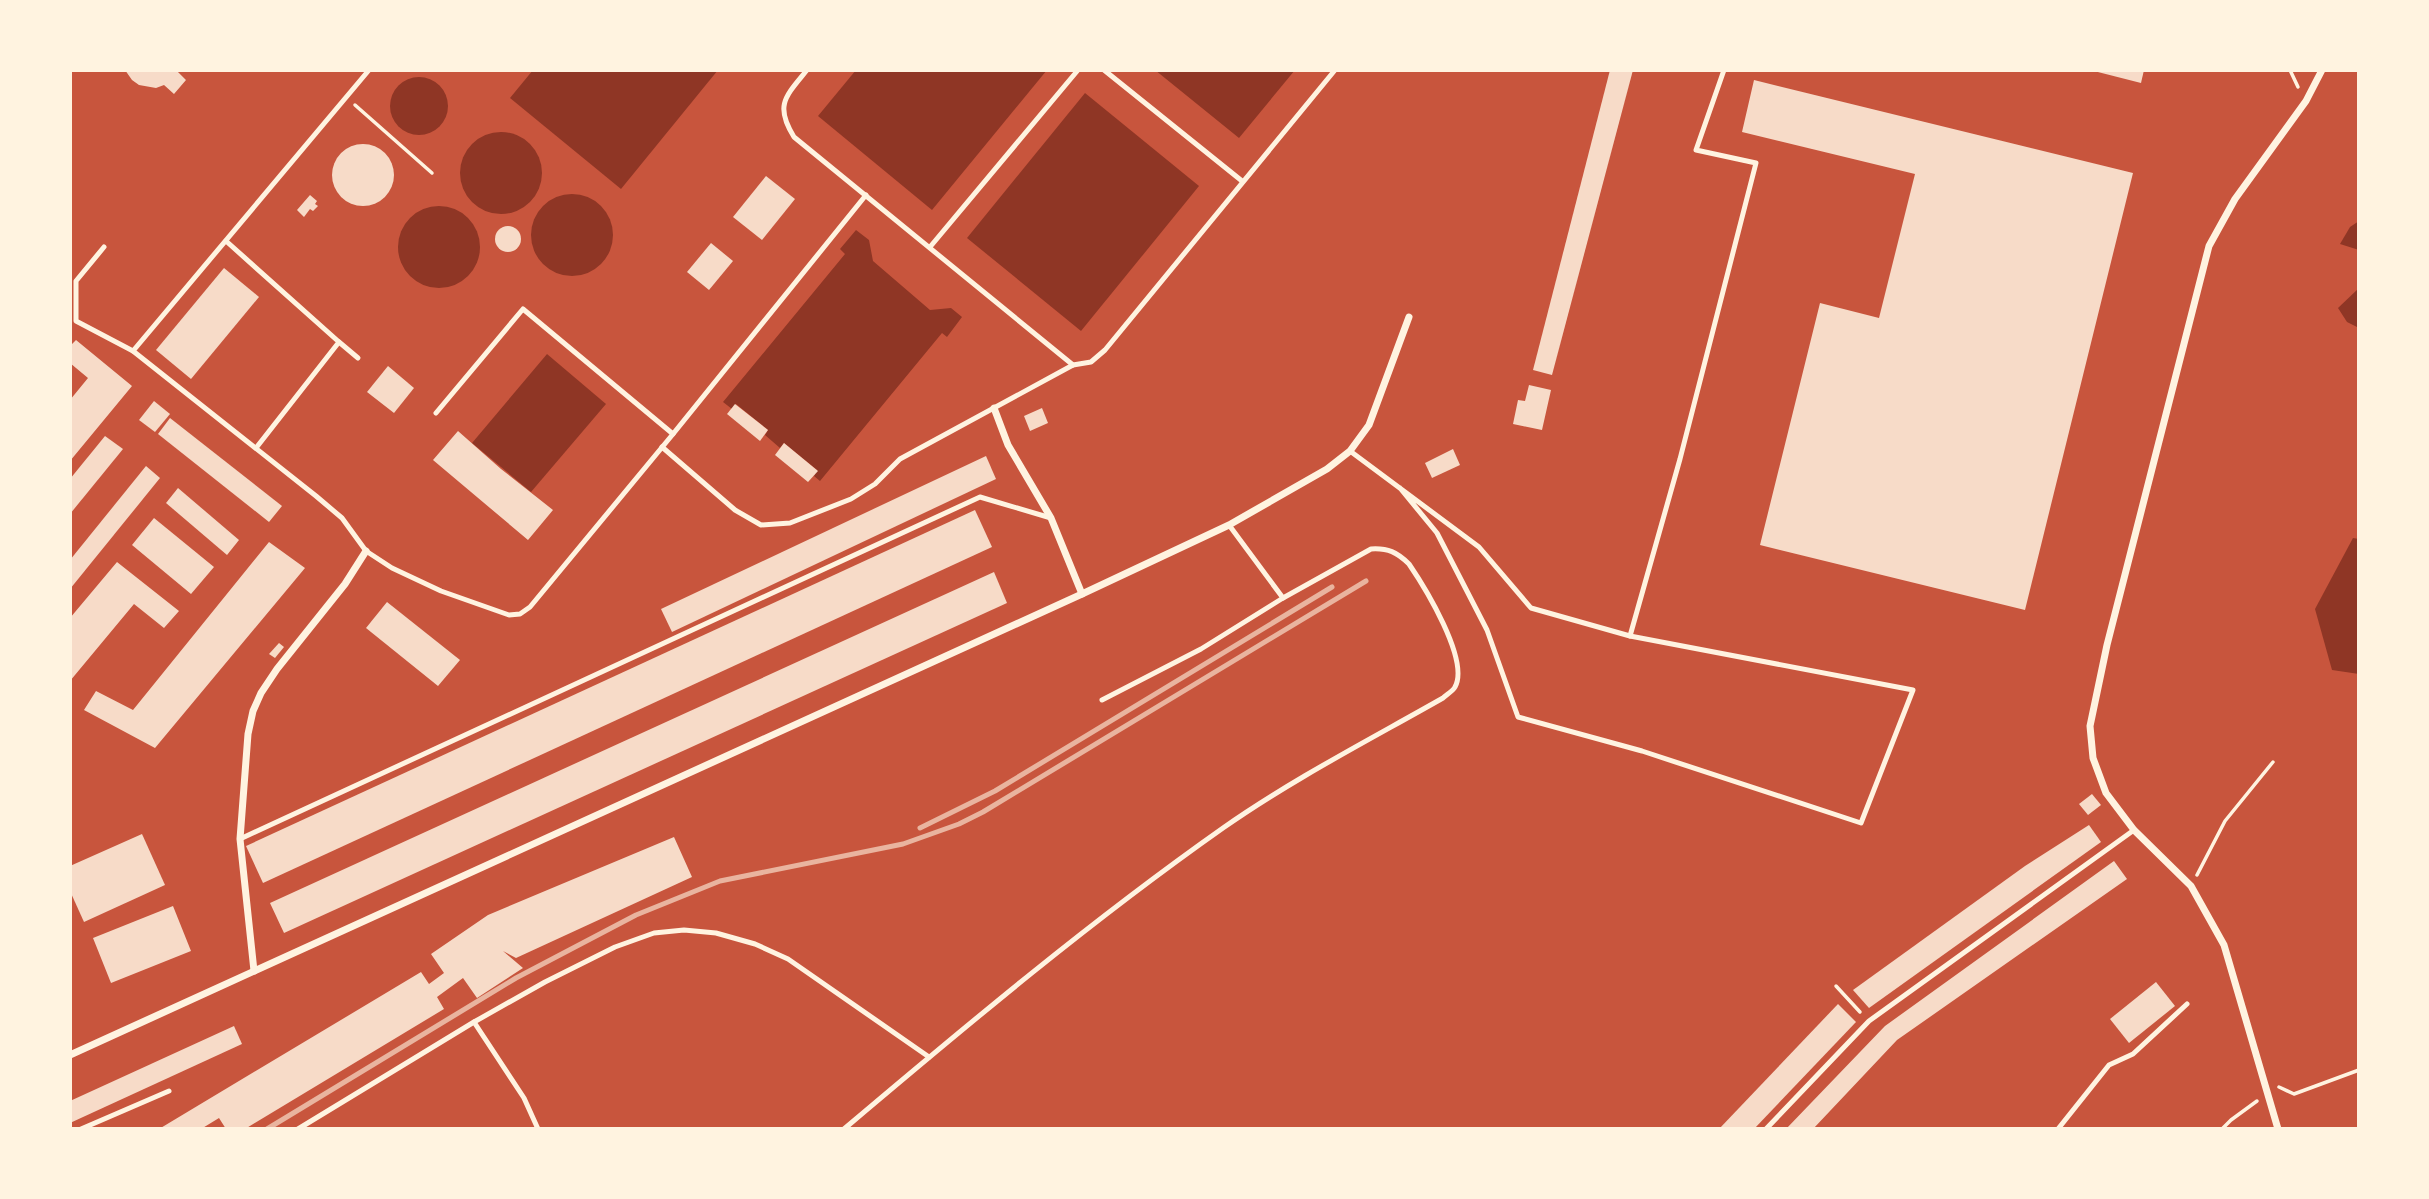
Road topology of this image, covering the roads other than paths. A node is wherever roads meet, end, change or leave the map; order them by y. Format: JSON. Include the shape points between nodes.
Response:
{"nodes":[{"id":1,"x":369,"y":70,"type":"edge"},
{"id":2,"x":807,"y":70,"type":"edge"},
{"id":3,"x":1078,"y":70,"type":"edge"},
{"id":4,"x":1104,"y":70,"type":"edge"},
{"id":5,"x":1335,"y":70,"type":"edge"},
{"id":6,"x":1724,"y":70,"type":"edge"},
{"id":7,"x":2322,"y":70,"type":"edge"},
{"id":8,"x":1242,"y":181,"type":"junction"},
{"id":9,"x":866,"y":195,"type":"junction"},
{"id":10,"x":226,"y":241,"type":"junction"},
{"id":11,"x":104,"y":247,"type":"dead end"},
{"id":12,"x":930,"y":247,"type":"junction"},
{"id":13,"x":1409,"y":317,"type":"dead end"},
{"id":14,"x":339,"y":342,"type":"junction"},
{"id":15,"x":133,"y":351,"type":"junction"},
{"id":16,"x":358,"y":358,"type":"dead end"},
{"id":17,"x":1073,"y":365,"type":"junction"},
{"id":18,"x":994,"y":408,"type":"junction"},
{"id":19,"x":436,"y":413,"type":"dead end"},
{"id":20,"x":673,"y":434,"type":"junction"},
{"id":21,"x":662,"y":447,"type":"junction"},
{"id":22,"x":256,"y":449,"type":"junction"},
{"id":23,"x":1350,"y":452,"type":"junction"},
{"id":24,"x":1400,"y":488,"type":"junction"},
{"id":25,"x":1051,"y":517,"type":"junction"},
{"id":26,"x":1229,"y":525,"type":"junction"},
{"id":27,"x":366,"y":551,"type":"junction"},
{"id":28,"x":1082,"y":594,"type":"junction"},
{"id":29,"x":1283,"y":598,"type":"junction"},
{"id":30,"x":1630,"y":636,"type":"junction"},
{"id":31,"x":1102,"y":700,"type":"dead end"},
{"id":32,"x":2134,"y":830,"type":"junction"},
{"id":33,"x":240,"y":839,"type":"junction"},
{"id":34,"x":254,"y":971,"type":"junction"},
{"id":35,"x":2187,"y":1004,"type":"dead end"},
{"id":36,"x":474,"y":1021,"type":"junction"},
{"id":37,"x":70,"y":1055,"type":"edge"},
{"id":38,"x":929,"y":1058,"type":"junction"},
{"id":39,"x":169,"y":1091,"type":"dead end"},
{"id":40,"x":81,"y":1129,"type":"edge"},
{"id":41,"x":298,"y":1129,"type":"edge"},
{"id":42,"x":538,"y":1129,"type":"edge"},
{"id":43,"x":844,"y":1129,"type":"edge"},
{"id":44,"x":1766,"y":1129,"type":"edge"},
{"id":45,"x":2058,"y":1129,"type":"edge"},
{"id":46,"x":2278,"y":1129,"type":"edge"}],
"edges":[{"from":1,"to":10,"type":"lane"},
{"from":2,"to":9,"type":"lane","via":[[784,102],[784,120],[794,137]]},
{"from":3,"to":12,"type":"lane"},
{"from":4,"to":8,"type":"lane"},
{"from":5,"to":8,"type":"lane"},
{"from":6,"to":30,"type":"lane","via":[[1696,150],[1756,163]]},
{"from":7,"to":32,"type":"street","via":[[2306,102],[2235,200],[2209,246],[2107,645],[2090,726],[2093,758],[2106,793]]},
{"from":8,"to":17,"type":"lane","via":[[1105,350],[1091,362]]},
{"from":9,"to":12,"type":"lane"},
{"from":9,"to":20,"type":"lane"},
{"from":10,"to":14,"type":"lane"},
{"from":10,"to":15,"type":"lane"},
{"from":11,"to":15,"type":"lane","via":[[76,281],[76,321]]},
{"from":12,"to":17,"type":"lane"},
{"from":13,"to":23,"type":"street","via":[[1369,425]]},
{"from":14,"to":16,"type":"lane"},
{"from":14,"to":22,"type":"lane"},
{"from":15,"to":22,"type":"lane"},
{"from":17,"to":18,"type":"lane"},
{"from":18,"to":21,"type":"lane","via":[[900,459],[875,484],[851,499],[790,523],[761,525],[735,510]]},
{"from":18,"to":25,"type":"street","via":[[1008,445]]},
{"from":19,"to":20,"type":"lane","via":[[523,309]]},
{"from":20,"to":21,"type":"lane"},
{"from":21,"to":27,"type":"lane","via":[[520,614],[497,612],[441,591]]},
{"from":22,"to":27,"type":"lane","via":[[342,518]]},
{"from":23,"to":24,"type":"lane"},
{"from":23,"to":26,"type":"street"},
{"from":24,"to":30,"type":"lane","via":[[1479,547],[1531,608]]},
{"from":24,"to":30,"type":"lane","via":[[1437,533],[1487,630],[1518,718],[1642,751],[1861,823],[1913,690]]},
{"from":25,"to":28,"type":"street"},
{"from":25,"to":33,"type":"lane","via":[[980,497]]},
{"from":26,"to":28,"type":"street"},
{"from":26,"to":29,"type":"lane"},
{"from":27,"to":33,"type":"street","via":[[261,693],[253,711]]},
{"from":28,"to":34,"type":"street"},
{"from":29,"to":31,"type":"lane","via":[[1201,649]]},
{"from":29,"to":38,"type":"lane","via":[[1371,549],[1385,548],[1399,555],[1418,576],[1450,639],[1457,665],[1455,687],[1224,827],[988,1007]]},
{"from":32,"to":44,"type":"lane","via":[[1869,1021]]},
{"from":32,"to":46,"type":"street","via":[[2191,886],[2224,944]]},
{"from":33,"to":34,"type":"street"},
{"from":34,"to":37,"type":"street"},
{"from":35,"to":45,"type":"lane","via":[[2133,1054],[2109,1065]]},
{"from":36,"to":38,"type":"lane","via":[[615,947],[654,933],[684,930],[755,944],[788,960]]},
{"from":36,"to":41,"type":"lane"},
{"from":36,"to":42,"type":"lane","via":[[524,1098]]},
{"from":38,"to":43,"type":"lane"},
{"from":39,"to":40,"type":"lane"}]}
